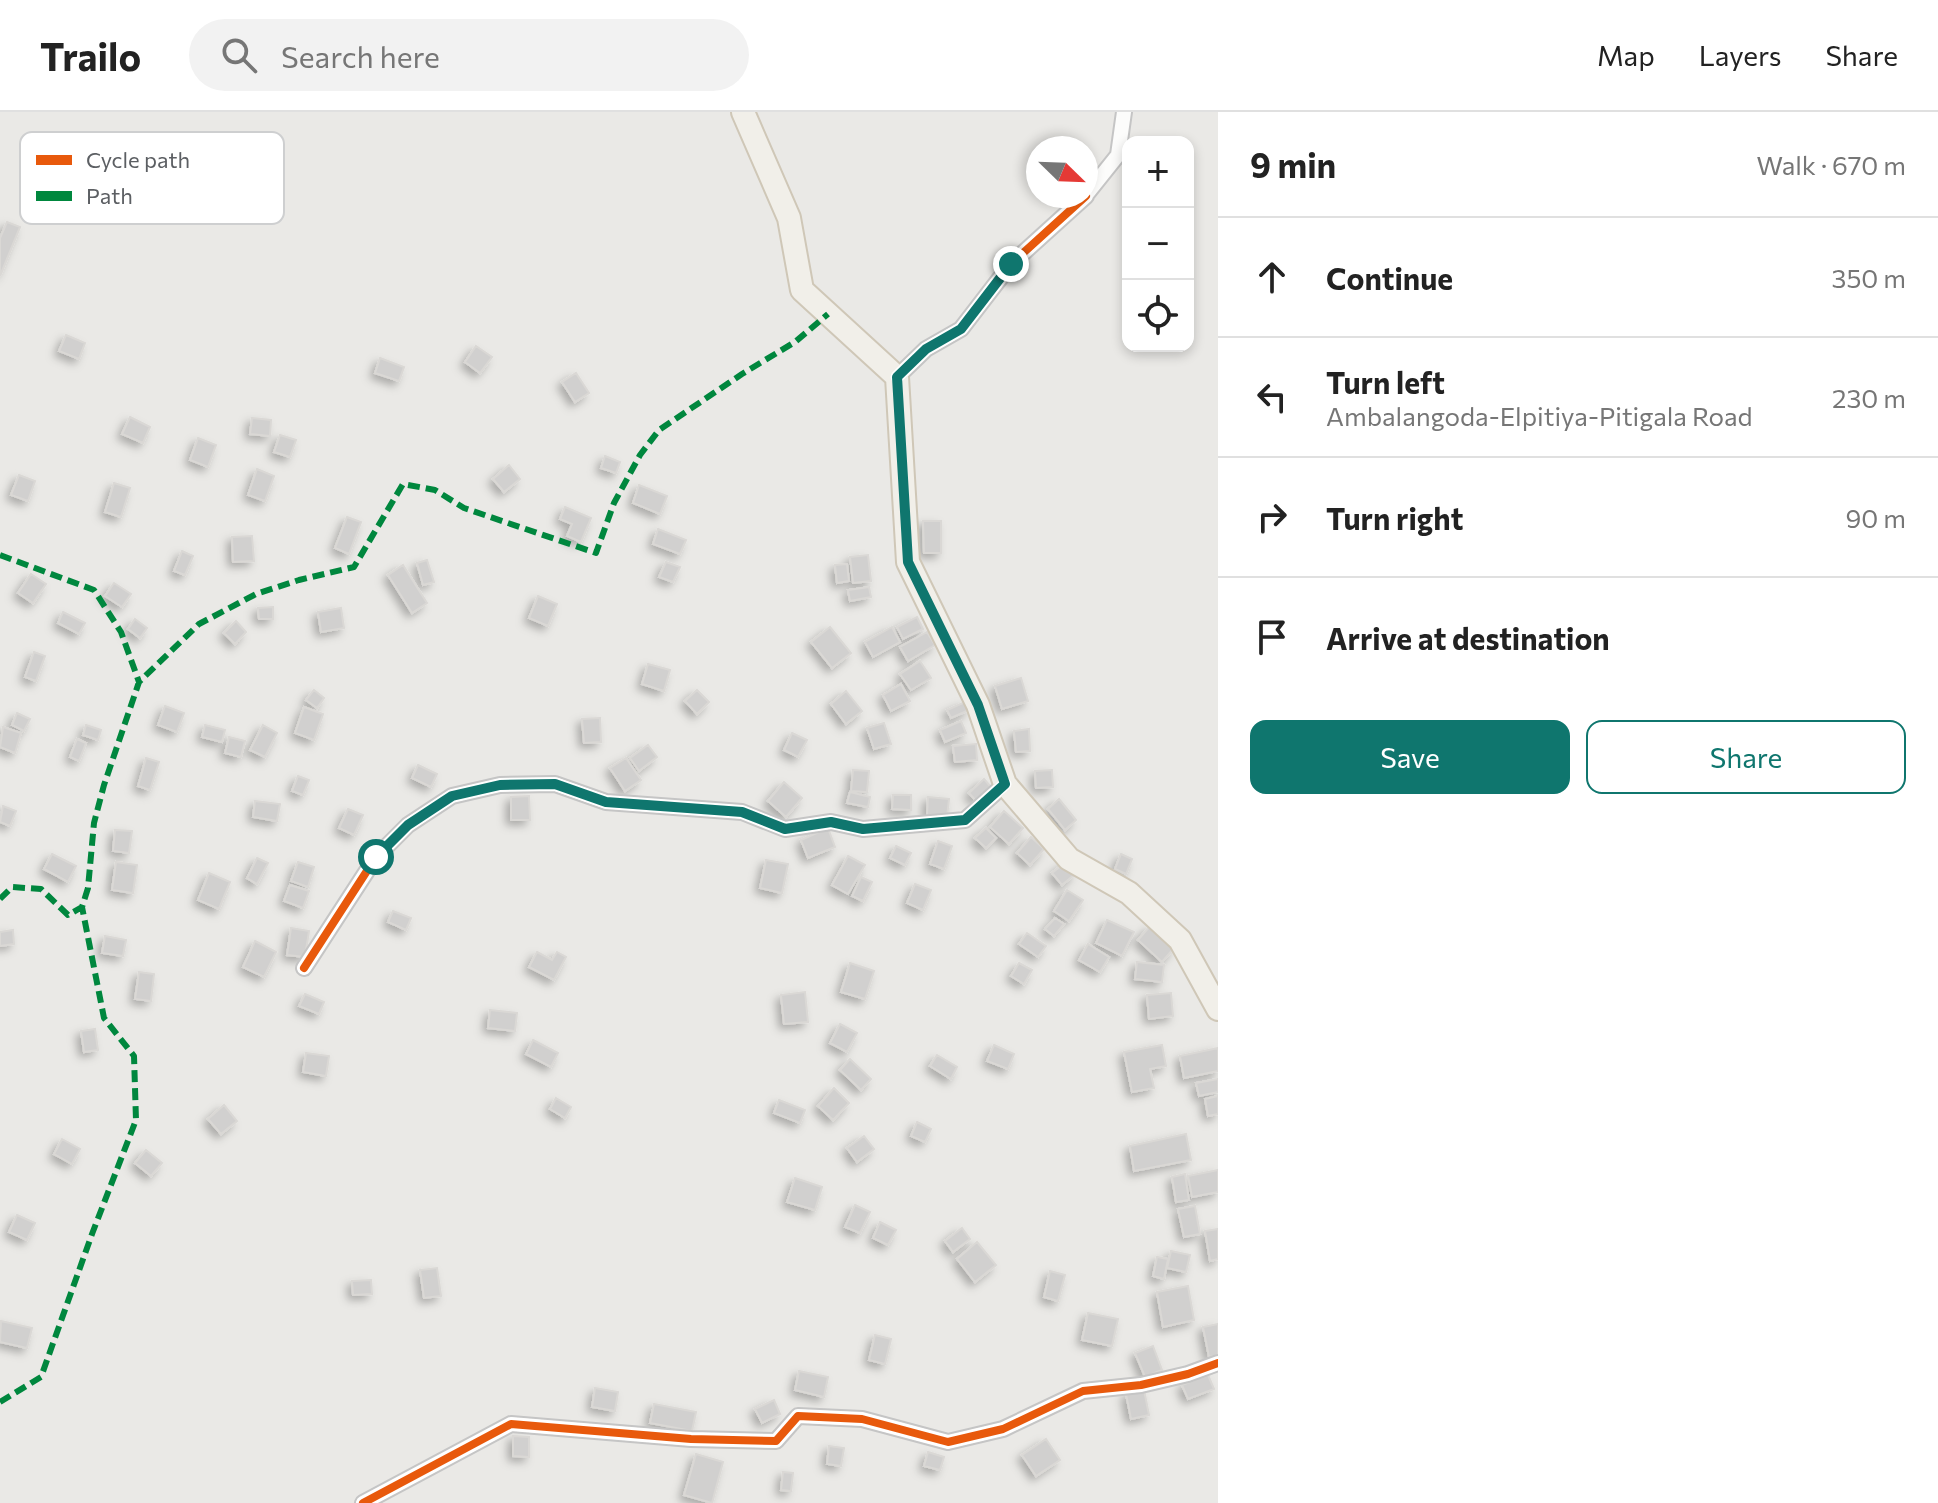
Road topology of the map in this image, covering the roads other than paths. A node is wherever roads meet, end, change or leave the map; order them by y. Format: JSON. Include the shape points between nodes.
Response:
{"nodes":[{"id":1,"x":743,"y":112,"type":"edge"},
{"id":2,"x":1124,"y":112,"type":"edge"},
{"id":3,"x":1098,"y":181,"type":"edge"},
{"id":4,"x":1073,"y":208,"type":"edge"},
{"id":5,"x":897,"y":377,"type":"junction"},
{"id":6,"x":1005,"y":784,"type":"junction"},
{"id":7,"x":304,"y":968,"type":"dead end"},
{"id":8,"x":1218,"y":1009,"type":"edge"},
{"id":9,"x":1218,"y":1363,"type":"edge"},
{"id":10,"x":363,"y":1503,"type":"edge"}],
"edges":[{"from":1,"to":5,"type":"main road","via":[[789,218],[802,290]]},
{"from":2,"to":3,"type":"street","via":[[1118,155]]},
{"from":4,"to":5,"type":"street","via":[[1011,264],[961,329],[926,349]]},
{"from":5,"to":6,"type":"main road","via":[[908,562],[978,705]]},
{"from":6,"to":7,"type":"street","via":[[965,820],[863,829],[831,822],[785,829],[742,812],[606,802],[555,784],[500,785],[452,796],[408,825],[376,857]]},
{"from":6,"to":8,"type":"main road","via":[[1069,859],[1129,893],[1180,940]]},
{"from":9,"to":10,"type":"street","via":[[1141,1385],[1083,1391],[1003,1429],[948,1442],[862,1419],[798,1416],[776,1441],[511,1424]]}]}
